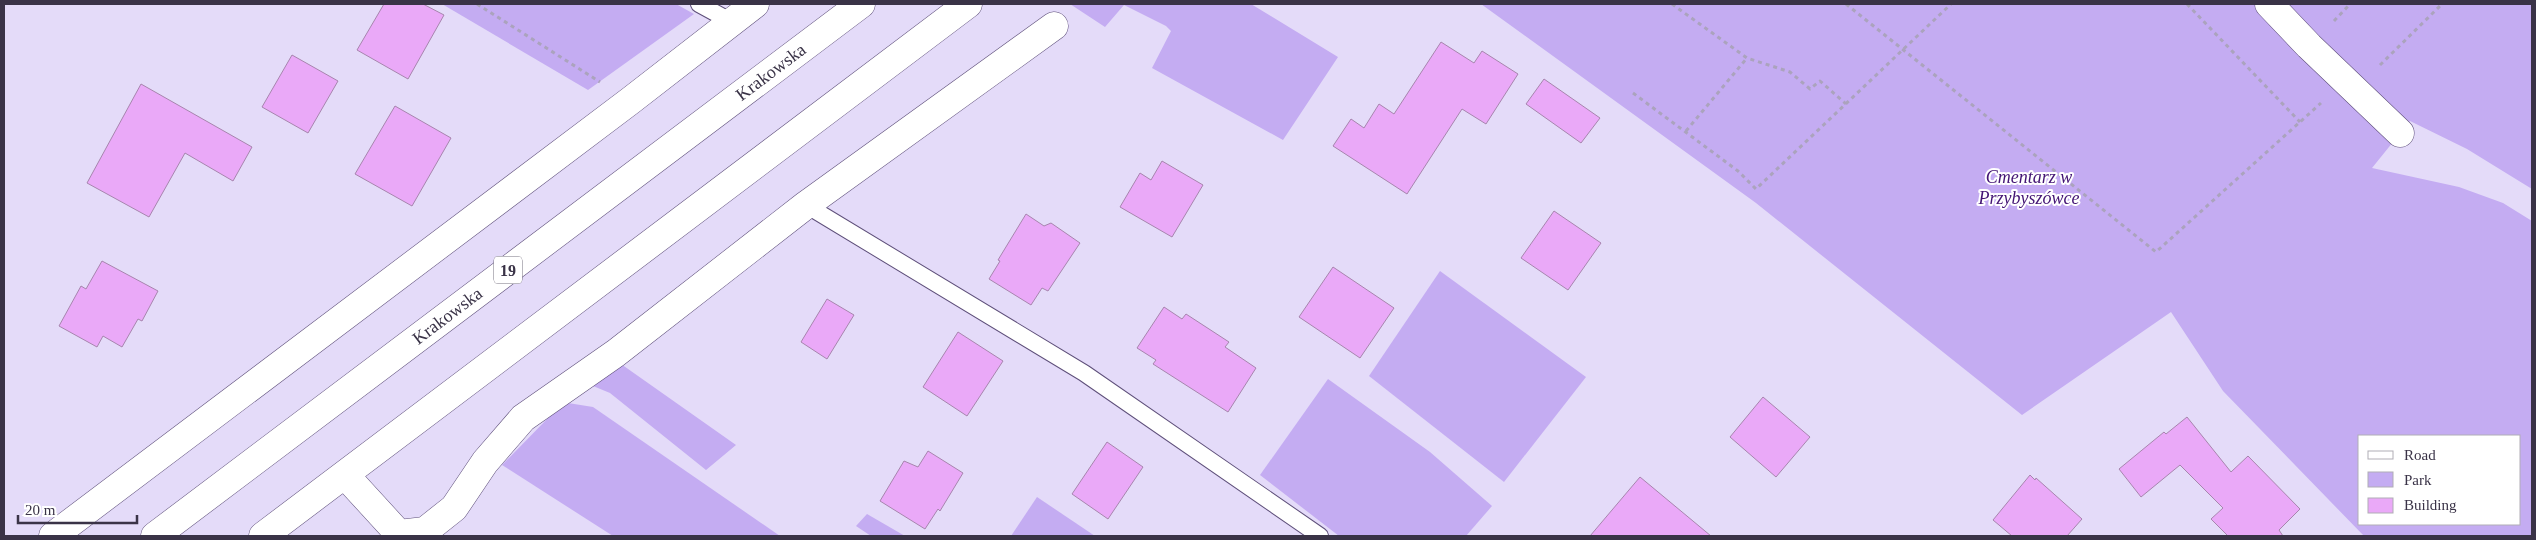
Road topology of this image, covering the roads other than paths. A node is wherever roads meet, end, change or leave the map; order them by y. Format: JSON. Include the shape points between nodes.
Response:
{"nodes":[{"id":1,"x":698,"y":4,"type":"edge"},
{"id":2,"x":755,"y":4,"type":"edge"},
{"id":3,"x":861,"y":4,"type":"edge"},
{"id":4,"x":968,"y":4,"type":"edge"},
{"id":5,"x":2268,"y":4,"type":"edge"},
{"id":6,"x":732,"y":22,"type":"junction"},
{"id":7,"x":1054,"y":26,"type":"dead end"},
{"id":8,"x":2400,"y":133,"type":"dead end"},
{"id":9,"x":806,"y":205,"type":"junction"},
{"id":10,"x":344,"y":475,"type":"junction"},
{"id":11,"x":398,"y":535,"type":"edge"},
{"id":12,"x":53,"y":536,"type":"edge"},
{"id":13,"x":154,"y":536,"type":"edge"},
{"id":14,"x":263,"y":536,"type":"edge"},
{"id":15,"x":1320,"y":536,"type":"edge"}],
"edges":[{"from":1,"to":6,"type":"lane"},
{"from":2,"to":6,"type":"street"},
{"from":3,"to":13,"type":"street","name":"Krakowska","number":"19"},
{"from":4,"to":10,"type":"street"},
{"from":5,"to":8,"type":"street"},
{"from":6,"to":12,"type":"street"},
{"from":7,"to":9,"type":"street"},
{"from":9,"to":11,"type":"street","via":[[616,354],[523,418],[485,462],[454,508],[425,531]]},
{"from":9,"to":15,"type":"lane","via":[[1084,373]]},
{"from":10,"to":11,"type":"street"},
{"from":10,"to":14,"type":"street"}]}
